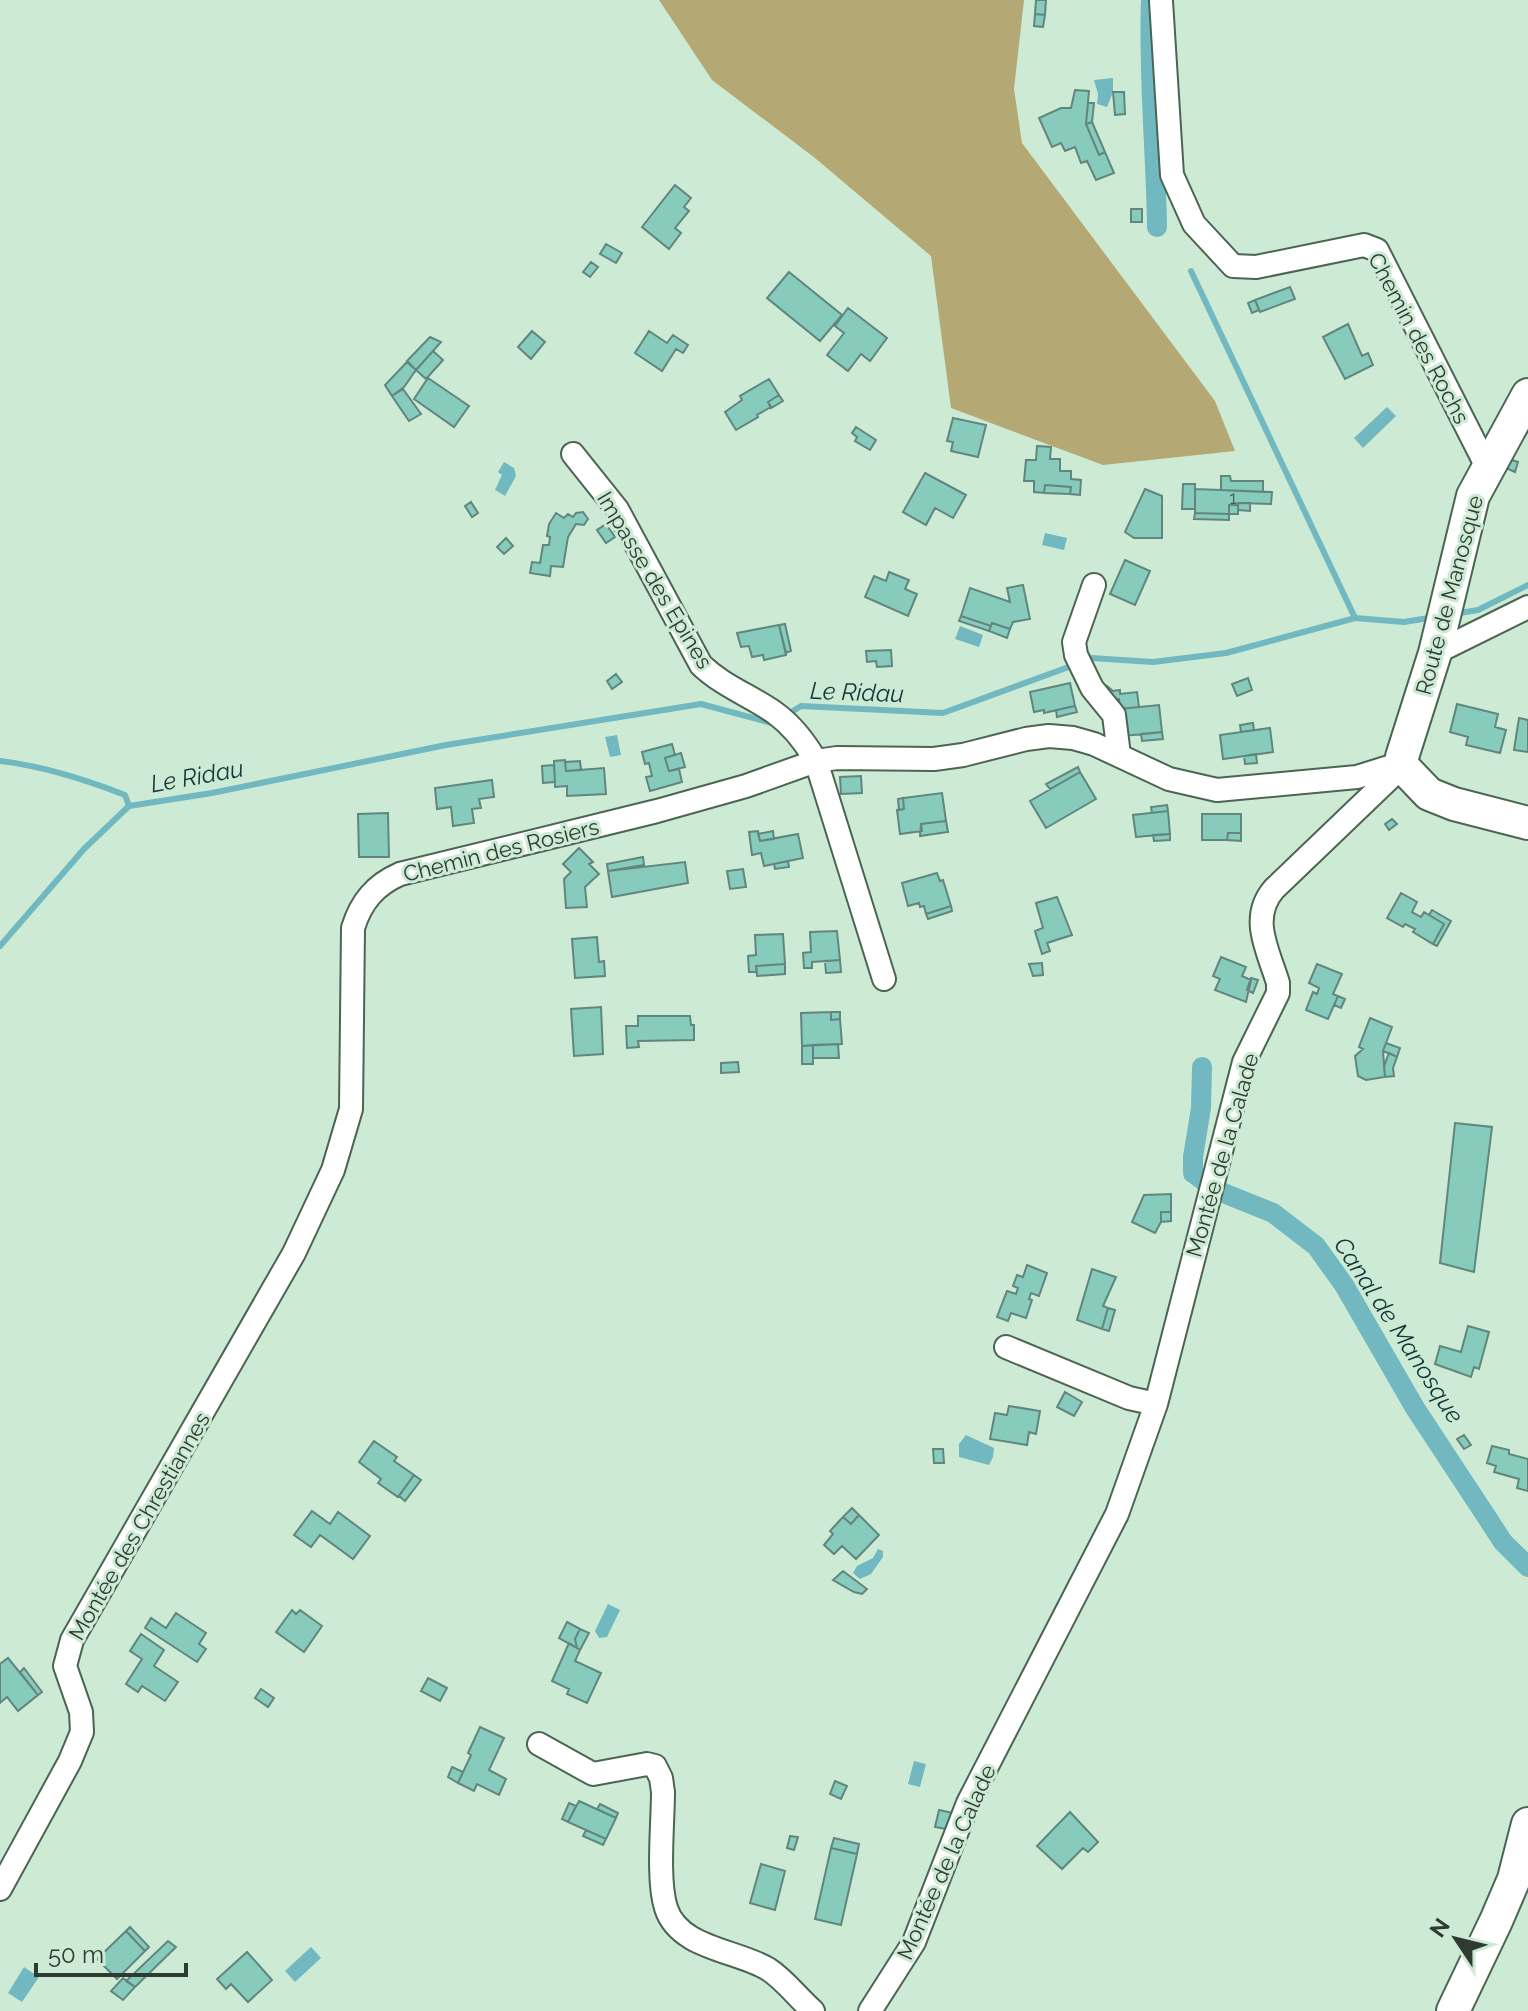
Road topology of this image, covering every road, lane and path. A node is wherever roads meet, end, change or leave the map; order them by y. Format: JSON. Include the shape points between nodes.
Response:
{"nodes":[{"id":1,"x":1161,"y":1,"type":"edge"},
{"id":2,"x":1528,"y":395,"type":"edge"},
{"id":3,"x":573,"y":454,"type":"dead end"},
{"id":4,"x":1487,"y":467,"type":"junction"},
{"id":5,"x":1094,"y":585,"type":"dead end"},
{"id":6,"x":1528,"y":607,"type":"edge"},
{"id":7,"x":1440,"y":630,"type":"junction"},
{"id":8,"x":1119,"y":755,"type":"junction"},
{"id":9,"x":816,"y":761,"type":"junction"},
{"id":10,"x":1398,"y":767,"type":"junction"},
{"id":11,"x":1528,"y":823,"type":"edge"},
{"id":12,"x":884,"y":979,"type":"dead end"},
{"id":13,"x":244,"y":1340,"type":"joint"},
{"id":14,"x":1006,"y":1347,"type":"dead end"},
{"id":15,"x":1156,"y":1404,"type":"junction"},
{"id":16,"x":539,"y":1744,"type":"dead end"},
{"id":17,"x":1528,"y":1824,"type":"edge"},
{"id":18,"x":0,"y":1889,"type":"edge"},
{"id":19,"x":813,"y":2011,"type":"edge"},
{"id":20,"x":870,"y":2011,"type":"edge"},
{"id":21,"x":1453,"y":2011,"type":"edge"}],
"edges":[{"from":1,"to":4,"type":"street","name":"Chemin des Rochs","via":[[1172,175],[1194,224],[1233,266],[1256,267],[1364,245],[1377,250]]},
{"from":2,"to":4,"type":"street","name":"Route de Manosque"},
{"from":3,"to":9,"type":"street","name":"Impasse des Epines","via":[[617,509],[701,665],[774,712]]},
{"from":4,"to":7,"type":"street","name":"Route de Manosque","via":[[1473,496]]},
{"from":5,"to":8,"type":"street","via":[[1074,642],[1079,663],[1114,715]]},
{"from":6,"to":7,"type":"street"},
{"from":7,"to":10,"type":"street","name":"Route de Manosque"},
{"from":8,"to":9,"type":"street","name":"Chemin des Rosiers","via":[[1073,738],[1049,736],[934,759]]},
{"from":8,"to":10,"type":"street","name":"Chemin des Rosiers","via":[[1169,779],[1217,790],[1357,777]]},
{"from":9,"to":12,"type":"street"},
{"from":9,"to":13,"type":"street","name":"Chemin des Rosiers","via":[[657,811],[400,874],[372,891],[353,928],[351,1093],[343,1142],[322,1198]]},
{"from":10,"to":11,"type":"street","via":[[1429,794]]},
{"from":10,"to":15,"type":"street","name":"Montée de la Calade","via":[[1265,901],[1260,920],[1278,993],[1244,1062]]},
{"from":13,"to":18,"type":"street","name":"Montée des Chrestiannes","via":[[72,1640],[65,1666],[81,1712],[82,1732]]},
{"from":14,"to":15,"type":"street"},
{"from":15,"to":20,"type":"street","name":"Montée de la Calade","via":[[1117,1514],[968,1803],[914,1942]]},
{"from":16,"to":19,"type":"street","via":[[593,1774],[655,1766],[663,1792],[664,1901],[671,1920],[693,1938],[772,1972]]},
{"from":17,"to":21,"type":"street","via":[[1514,1879]]}]}
